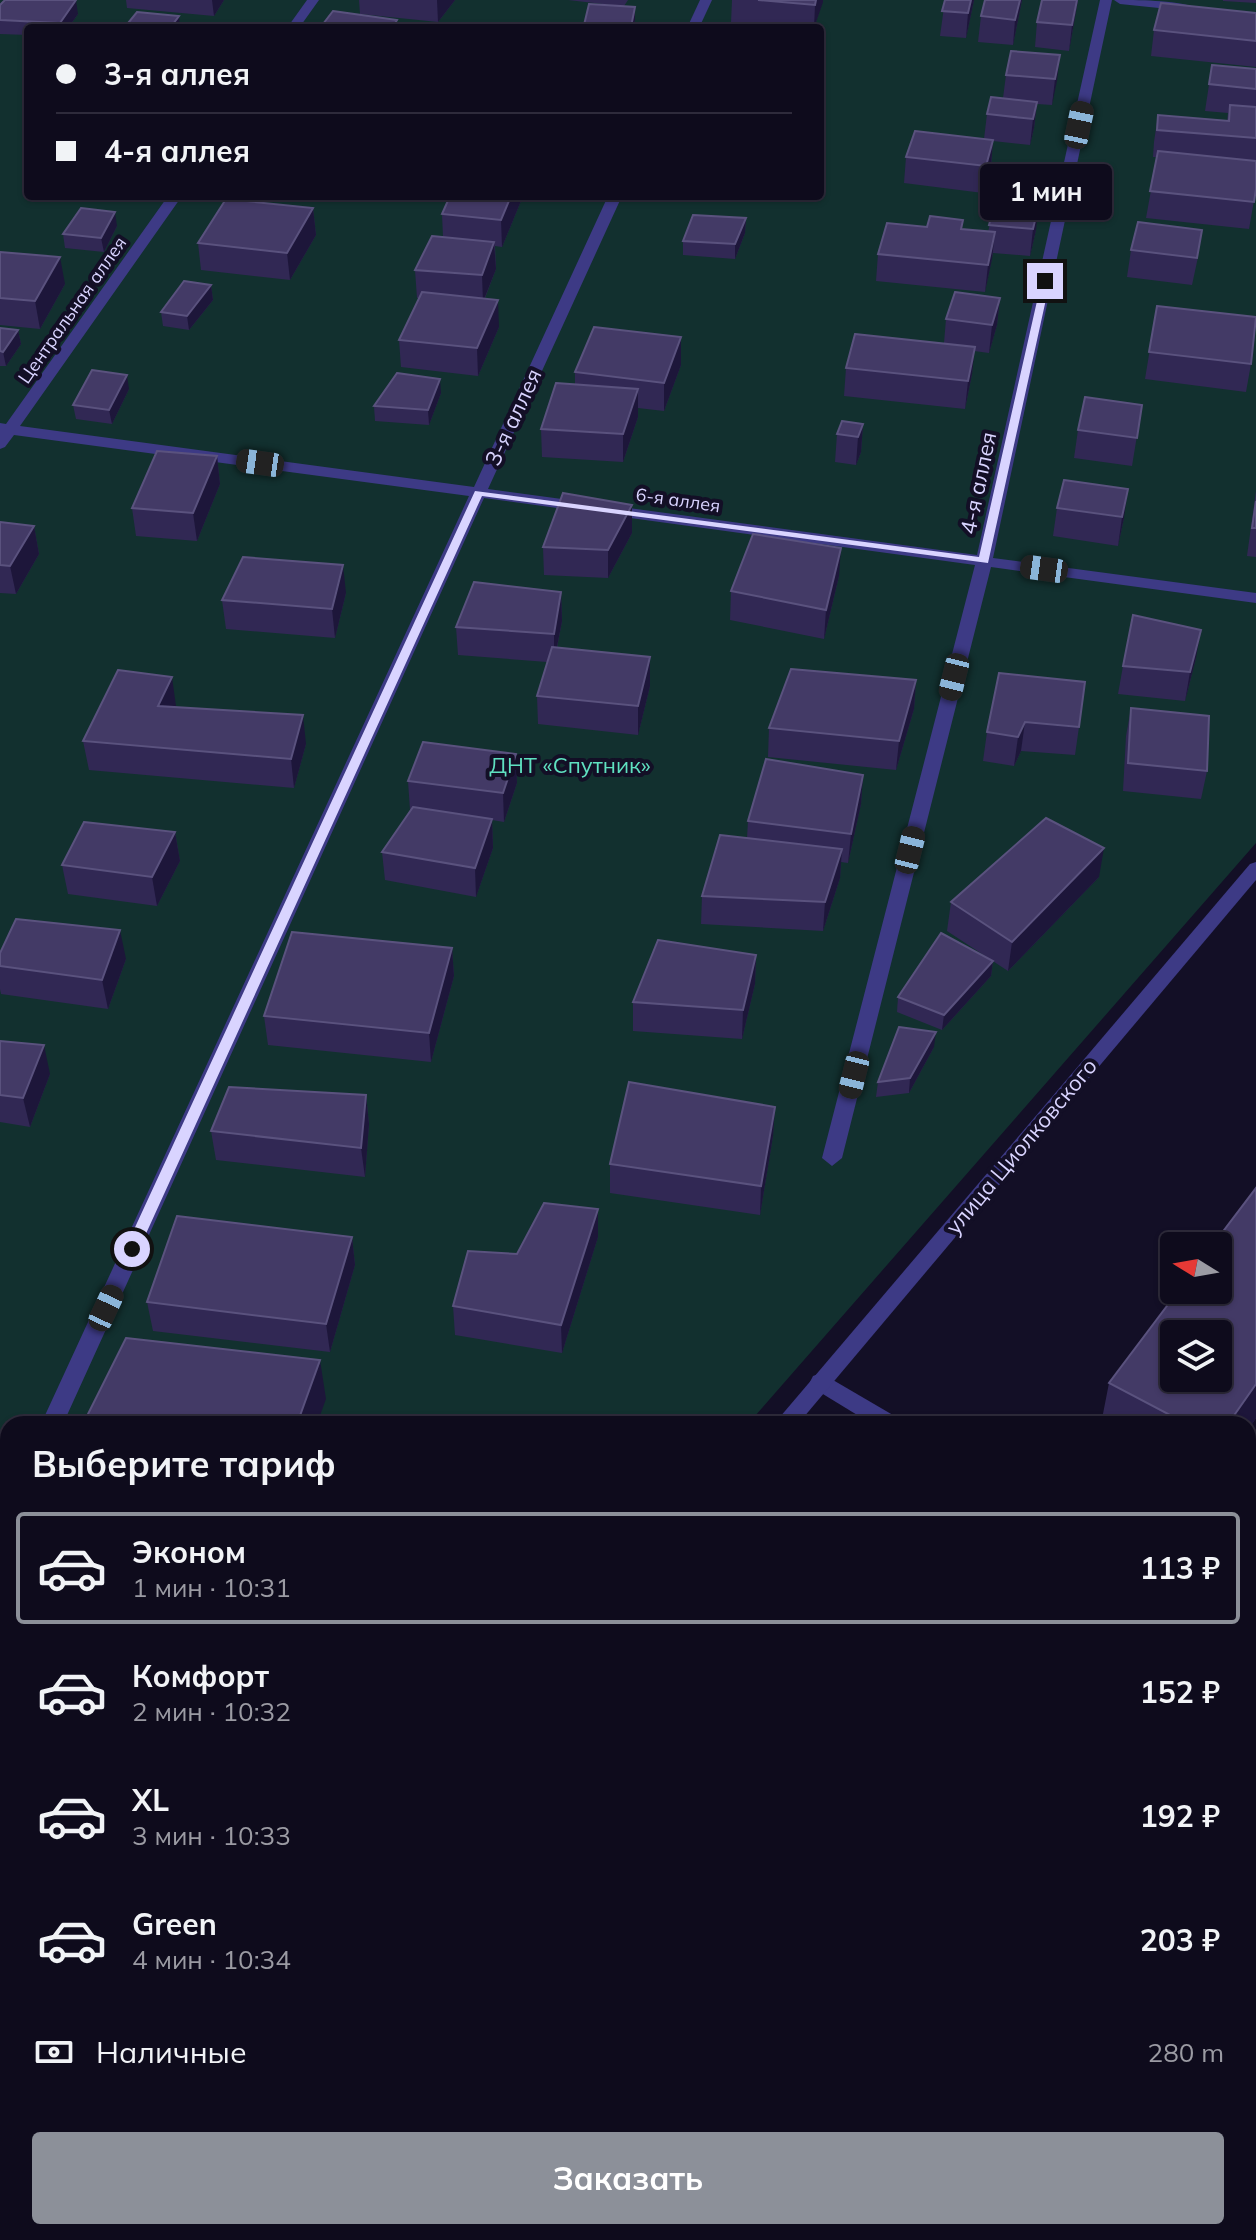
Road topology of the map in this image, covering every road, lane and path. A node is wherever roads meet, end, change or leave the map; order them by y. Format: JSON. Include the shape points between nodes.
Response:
{"nodes":[{"id":1,"x":313,"y":0,"type":"edge"},
{"id":2,"x":706,"y":0,"type":"edge"},
{"id":3,"x":1106,"y":0,"type":"edge"},
{"id":4,"x":1120,"y":0,"type":"edge"},
{"id":5,"x":1196,"y":8,"type":"edge"},
{"id":6,"x":296,"y":24,"type":"edge"},
{"id":7,"x":695,"y":24,"type":"edge"},
{"id":8,"x":172,"y":200,"type":"edge"},
{"id":9,"x":613,"y":200,"type":"edge"},
{"id":10,"x":5,"y":429,"type":"edge"},
{"id":11,"x":0,"y":444,"type":"edge"},
{"id":12,"x":478,"y":493,"type":"junction"},
{"id":13,"x":984,"y":561,"type":"junction"},
{"id":14,"x":1256,"y":598,"type":"edge"},
{"id":15,"x":1256,"y":868,"type":"edge"},
{"id":16,"x":832,"y":1158,"type":"dead end"},
{"id":17,"x":821,"y":1382,"type":"junction"},
{"id":18,"x":56,"y":1416,"type":"edge"},
{"id":19,"x":792,"y":1416,"type":"edge"},
{"id":20,"x":877,"y":1416,"type":"edge"}],
"edges":[{"from":1,"to":6,"type":"street"},
{"from":2,"to":7,"type":"street"},
{"from":3,"to":13,"type":"street","name":"4-я аллея"},
{"from":4,"to":5,"type":"street"},
{"from":8,"to":10,"type":"street","name":"Центральная аллея"},
{"from":9,"to":12,"type":"street","name":"3-я аллея"},
{"from":10,"to":11,"type":"street","name":"Центральная аллея"},
{"from":10,"to":12,"type":"street","name":"6-я аллея"},
{"from":12,"to":13,"type":"street","name":"6-я аллея"},
{"from":12,"to":18,"type":"street","name":"3-я аллея"},
{"from":13,"to":14,"type":"street","name":"6-я аллея"},
{"from":13,"to":16,"type":"street","name":"4-я аллея"},
{"from":15,"to":17,"type":"street","name":"улица Циолковского"},
{"from":17,"to":19,"type":"street","name":"улица Циолковского"},
{"from":17,"to":20,"type":"street"}]}
